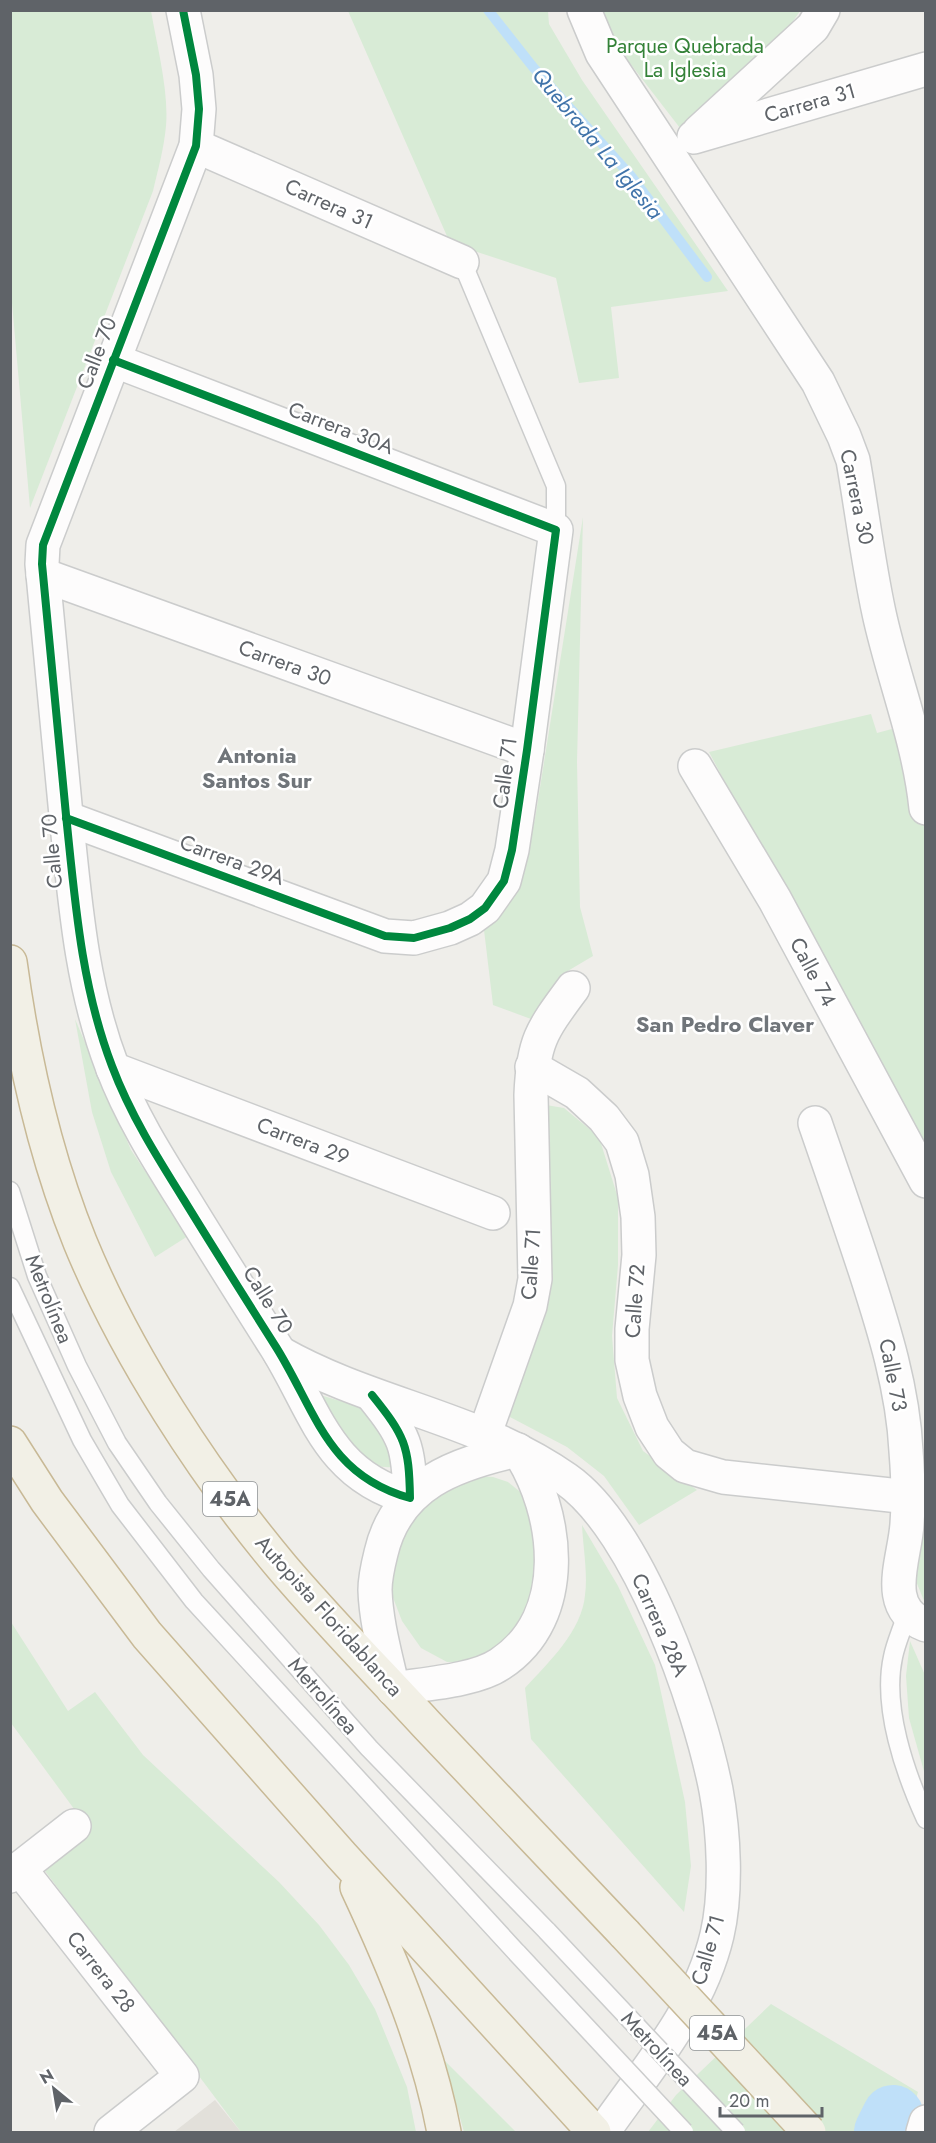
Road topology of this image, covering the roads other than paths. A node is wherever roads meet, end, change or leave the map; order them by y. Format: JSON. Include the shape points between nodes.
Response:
{"nodes":[{"id":1,"x":183,"y":10,"type":"edge"},
{"id":2,"x":584,"y":10,"type":"edge"},
{"id":3,"x":823,"y":10,"type":"edge"},
{"id":4,"x":926,"y":69,"type":"edge"},
{"id":5,"x":196,"y":146,"type":"junction"},
{"id":6,"x":683,"y":148,"type":"junction"},
{"id":7,"x":462,"y":262,"type":"joint"},
{"id":8,"x":113,"y":360,"type":"junction"},
{"id":9,"x":556,"y":530,"type":"junction"},
{"id":10,"x":43,"y":575,"type":"junction"},
{"id":11,"x":915,"y":705,"type":"edge"},
{"id":12,"x":527,"y":750,"type":"junction"},
{"id":13,"x":695,"y":766,"type":"dead end"},
{"id":14,"x":926,"y":808,"type":"edge"},
{"id":15,"x":66,"y":818,"type":"junction"},
{"id":16,"x":385,"y":936,"type":"joint"},
{"id":17,"x":10,"y":962,"type":"edge"},
{"id":18,"x":573,"y":988,"type":"dead end"},
{"id":19,"x":532,"y":1067,"type":"junction"},
{"id":20,"x":113,"y":1069,"type":"junction"},
{"id":21,"x":815,"y":1123,"type":"dead end"},
{"id":22,"x":926,"y":1181,"type":"edge"},
{"id":23,"x":10,"y":1191,"type":"edge"},
{"id":24,"x":493,"y":1213,"type":"dead end"},
{"id":25,"x":10,"y":1287,"type":"edge"},
{"id":26,"x":280,"y":1353,"type":"junction"},
{"id":27,"x":372,"y":1395,"type":"junction"},
{"id":28,"x":484,"y":1436,"type":"junction"},
{"id":29,"x":10,"y":1443,"type":"edge"},
{"id":30,"x":518,"y":1450,"type":"junction"},
{"id":31,"x":909,"y":1497,"type":"junction"},
{"id":32,"x":410,"y":1498,"type":"junction"},
{"id":33,"x":916,"y":1619,"type":"edge"},
{"id":34,"x":393,"y":1689,"type":"junction"},
{"id":35,"x":926,"y":1818,"type":"edge"},
{"id":36,"x":74,"y":1826,"type":"dead end"},
{"id":37,"x":721,"y":1846,"type":"joint"},
{"id":38,"x":342,"y":1856,"type":"junction"},
{"id":39,"x":15,"y":1873,"type":"edge"},
{"id":40,"x":926,"y":2122,"type":"edge"},
{"id":41,"x":111,"y":2133,"type":"edge"},
{"id":42,"x":444,"y":2133,"type":"edge"},
{"id":43,"x":594,"y":2133,"type":"edge"},
{"id":44,"x":603,"y":2133,"type":"edge"},
{"id":45,"x":684,"y":2133,"type":"edge"},
{"id":46,"x":736,"y":2133,"type":"edge"},
{"id":47,"x":809,"y":2133,"type":"edge"},
{"id":48,"x":923,"y":2133,"type":"edge"}],
"edges":[{"from":1,"to":5,"type":"street","name":"Calle 70","via":[[196,75]]},
{"from":2,"to":6,"type":"street","name":"Carrera 30","via":[[602,53]]},
{"from":3,"to":6,"type":"street","via":[[813,27]]},
{"from":4,"to":6,"type":"street","name":"Carrera 31"},
{"from":5,"to":7,"type":"street","name":"Carrera 31"},
{"from":5,"to":8,"type":"street","name":"Calle 70"},
{"from":6,"to":11,"type":"street","name":"Carrera 30","via":[[818,382],[844,436],[853,460],[879,613]]},
{"from":7,"to":9,"type":"lane","name":"Calle 71","via":[[556,486]]},
{"from":8,"to":9,"type":"street","name":"Carrera 30A"},
{"from":8,"to":10,"type":"street","name":"Calle 70","via":[[48,528],[43,545]]},
{"from":9,"to":12,"type":"street","name":"Calle 71"},
{"from":10,"to":12,"type":"street","name":"Carrera 30"},
{"from":10,"to":15,"type":"street","name":"Calle 70"},
{"from":11,"to":14,"type":"street","name":"Carrera 30"},
{"from":12,"to":16,"type":"street","name":"Calle 71","via":[[512,850],[504,881],[496,894],[485,908],[450,928],[414,938]]},
{"from":13,"to":22,"type":"street","name":"Calle 74","via":[[775,900]]},
{"from":15,"to":16,"type":"street","name":"Carrera 29A"},
{"from":15,"to":20,"type":"street","name":"Calle 70","via":[[82,958]]},
{"from":17,"to":34,"type":"highway","name":"Autopista Floridablanca","number":"45A","via":[[23,1043],[59,1183],[108,1303],[146,1372],[240,1514],[283,1568]]},
{"from":18,"to":19,"type":"street","name":"Calle 71","via":[[544,1027]]},
{"from":19,"to":28,"type":"street","name":"Calle 71","via":[[535,1279],[530,1306]]},
{"from":19,"to":31,"type":"street","name":"Calle 72","via":[[577,1094],[604,1118],[622,1142],[638,1217],[632,1360],[652,1427],[669,1453],[686,1466],[723,1477]]},
{"from":20,"to":24,"type":"street","name":"Carrera 29"},
{"from":20,"to":26,"type":"street","name":"Calle 70","via":[[154,1152]]},
{"from":21,"to":31,"type":"street","name":"Calle 73","via":[[891,1356],[906,1447]]},
{"from":23,"to":46,"type":"lane","name":"Metrolínea","bridge":true,"via":[[37,1276],[77,1366],[117,1443],[158,1503],[369,1748],[547,1930]]},
{"from":25,"to":45,"type":"lane","name":"Metrolínea","bridge":true,"via":[[82,1440],[120,1505],[194,1601]]},
{"from":26,"to":27,"type":"street","name":"Calle 70"},
{"from":26,"to":32,"type":"street","name":"Calle 70","via":[[344,1461],[361,1476]]},
{"from":27,"to":28,"type":"street","name":"Calle 70"},
{"from":27,"to":32,"type":"street","name":"Calle 70","via":[[405,1443]]},
{"from":28,"to":30,"type":"street","name":"Calle 70"},
{"from":29,"to":38,"type":"highway","via":[[47,1501],[147,1635]]},
{"from":30,"to":32,"type":"street","via":[[466,1463],[436,1477]]},
{"from":30,"to":34,"type":"street","via":[[540,1492],[553,1547],[546,1600],[539,1619],[517,1650],[498,1666],[477,1674]]},
{"from":30,"to":37,"type":"street","name":"Carrera 28A","via":[[570,1482],[594,1505],[644,1583],[689,1693],[706,1750],[716,1792]]},
{"from":31,"to":33,"type":"street","name":"Calle 73","via":[[898,1576],[899,1591]]},
{"from":32,"to":34,"type":"street","via":[[386,1535],[375,1588]]},
{"from":33,"to":35,"type":"lane","via":[[893,1658],[891,1698],[900,1749]]},
{"from":34,"to":47,"type":"highway","name":"Autopista Floridablanca","number":"45A","bridge":true},
{"from":36,"to":39,"type":"street"},
{"from":37,"to":44,"type":"street","name":"Calle 71","via":[[721,1906],[704,1978],[678,2026]]},
{"from":38,"to":42,"type":"highway","via":[[410,2009]]},
{"from":38,"to":43,"type":"highway"},
{"from":39,"to":41,"type":"street","name":"Carrera 28","via":[[182,2076]]},
{"from":40,"to":48,"type":"street"}]}
